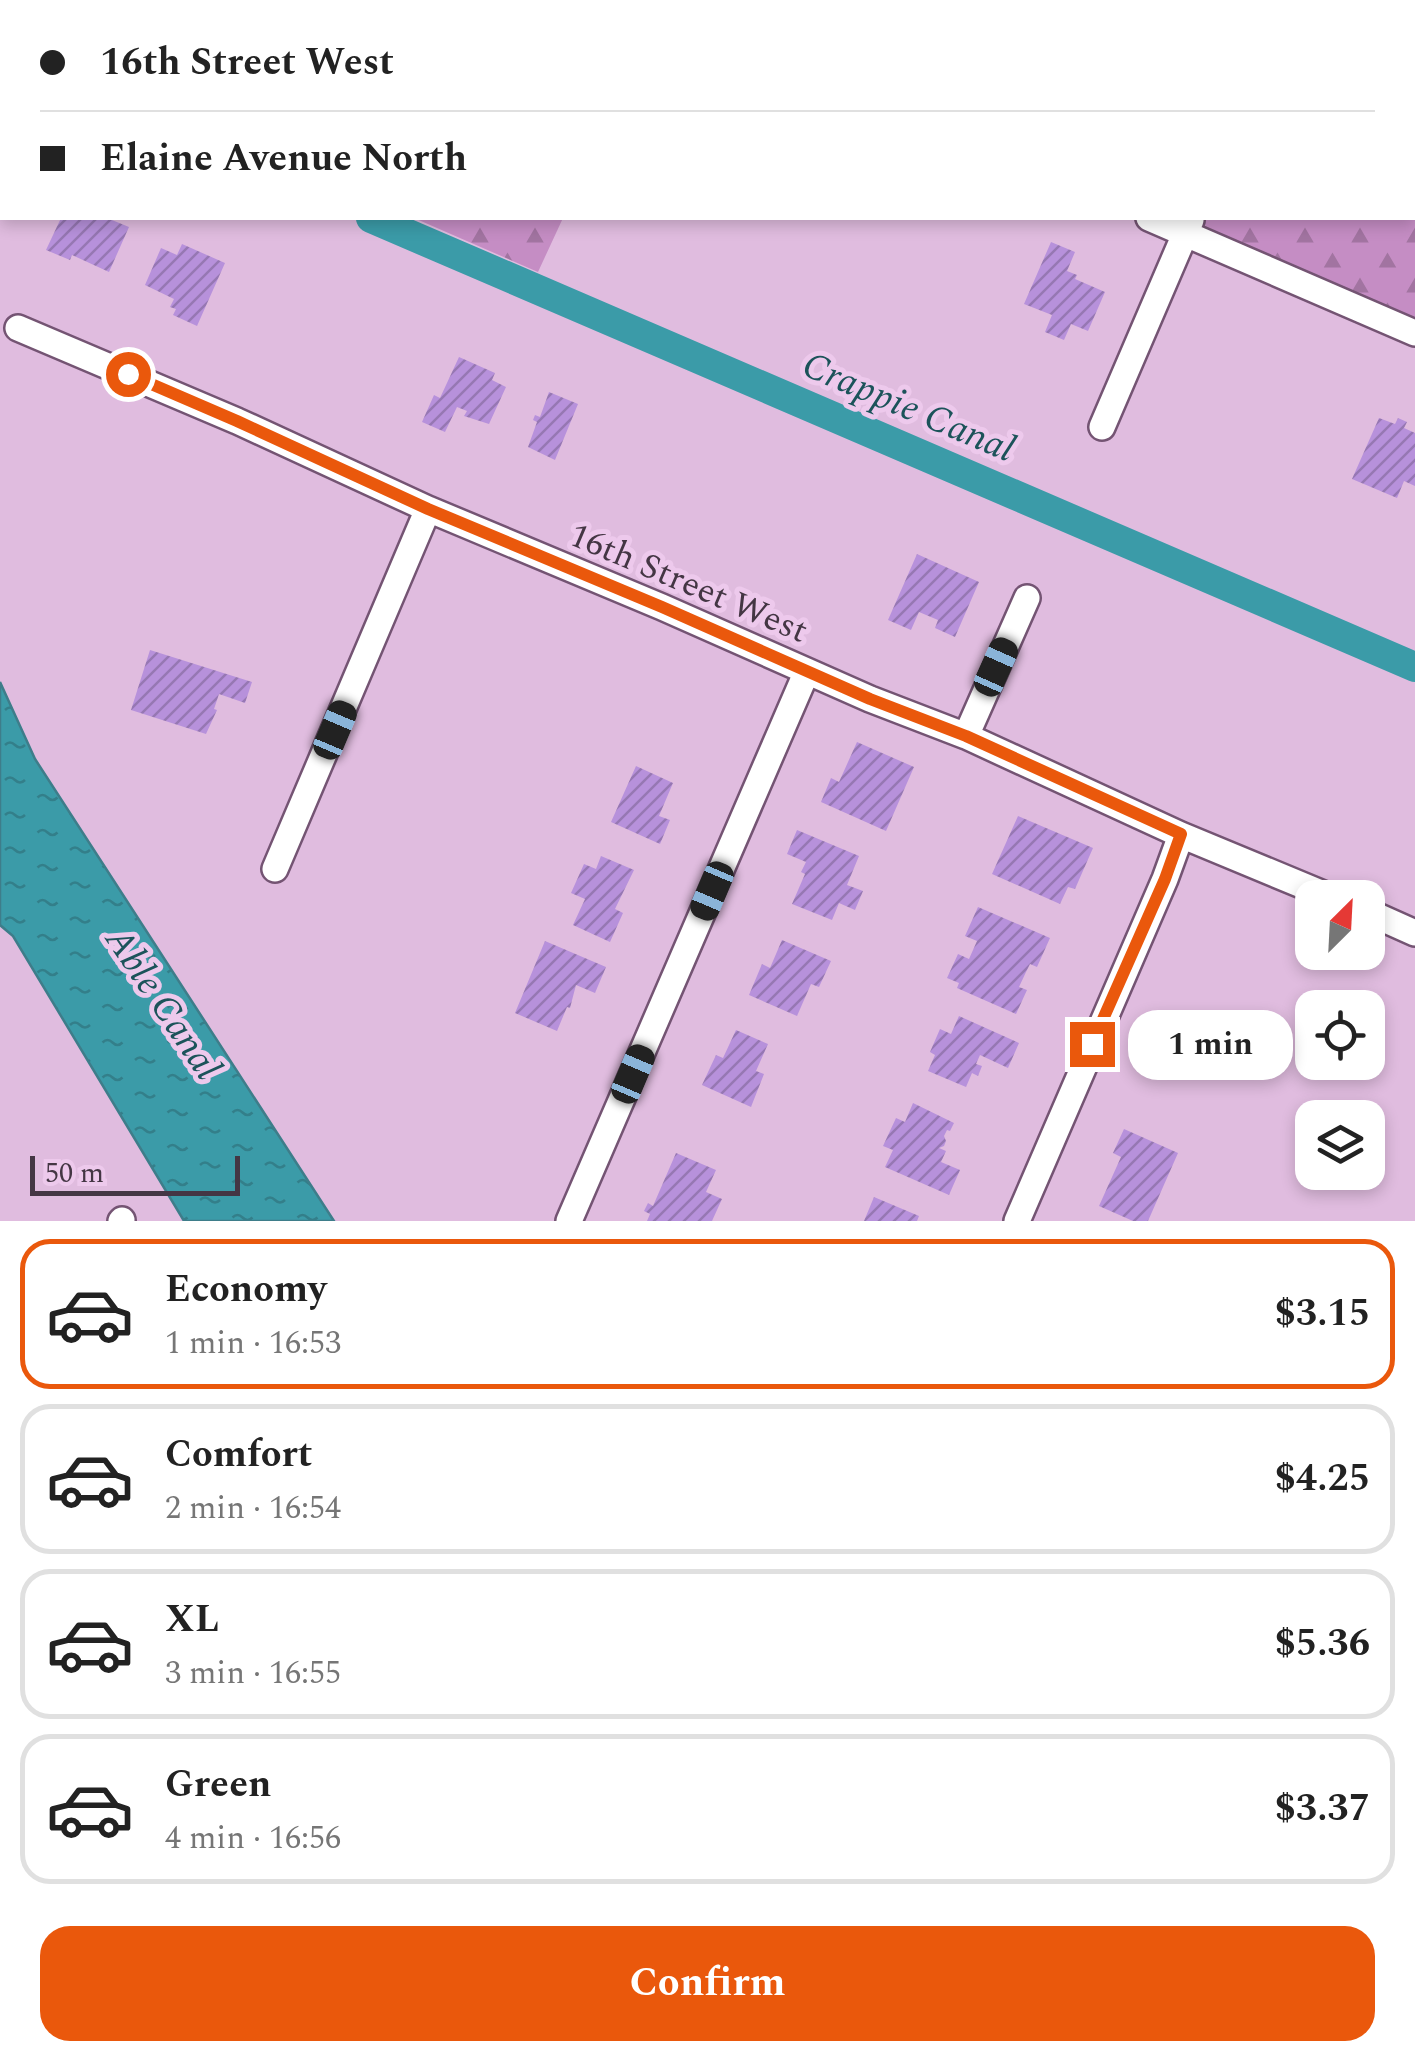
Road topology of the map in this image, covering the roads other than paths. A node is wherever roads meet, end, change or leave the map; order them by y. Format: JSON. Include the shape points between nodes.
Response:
{"nodes":[{"id":1,"x":1159,"y":220,"type":"edge"},
{"id":2,"x":1189,"y":226,"type":"edge"},
{"id":3,"x":18,"y":328,"type":"dead end"},
{"id":4,"x":1415,"y":333,"type":"edge"},
{"id":5,"x":1102,"y":427,"type":"dead end"},
{"id":6,"x":428,"y":509,"type":"junction"},
{"id":7,"x":1027,"y":598,"type":"dead end"},
{"id":8,"x":807,"y":671,"type":"junction"},
{"id":9,"x":966,"y":736,"type":"junction"},
{"id":10,"x":1181,"y":834,"type":"junction"},
{"id":11,"x":274,"y":869,"type":"dead end"},
{"id":12,"x":1295,"y":882,"type":"edge"},
{"id":13,"x":1385,"y":920,"type":"edge"},
{"id":14,"x":1415,"y":933,"type":"edge"},
{"id":15,"x":569,"y":1221,"type":"edge"},
{"id":16,"x":1017,"y":1221,"type":"edge"}],
"edges":[{"from":1,"to":2,"type":"street"},
{"from":2,"to":4,"type":"street"},
{"from":2,"to":5,"type":"street"},
{"from":3,"to":6,"type":"street","name":"16th Street West"},
{"from":6,"to":8,"type":"street","name":"16th Street West"},
{"from":6,"to":11,"type":"street"},
{"from":7,"to":9,"type":"street"},
{"from":8,"to":9,"type":"street","name":"16th Street West"},
{"from":8,"to":15,"type":"street"},
{"from":9,"to":10,"type":"street","name":"16th Street West"},
{"from":10,"to":12,"type":"street","name":"16th Street West"},
{"from":10,"to":16,"type":"street"},
{"from":13,"to":14,"type":"street"}]}
